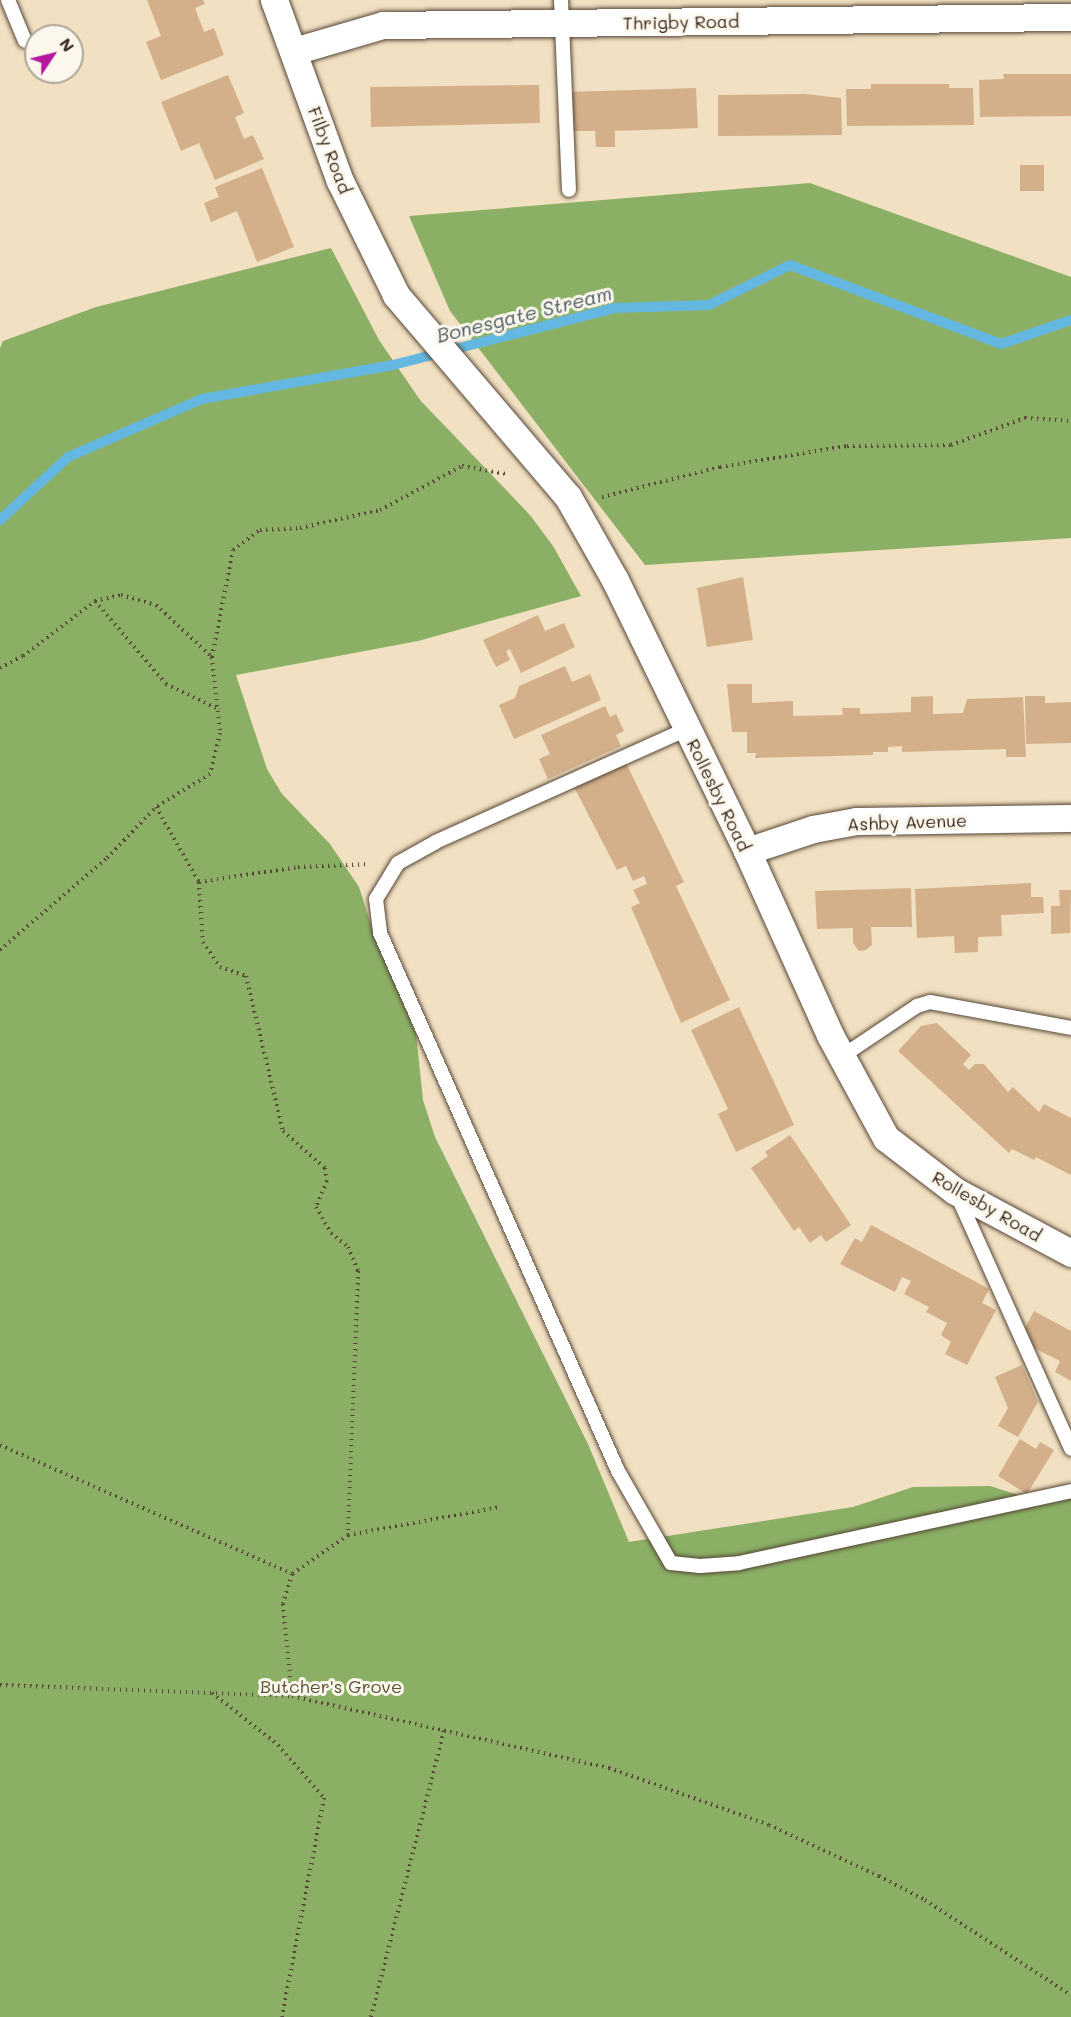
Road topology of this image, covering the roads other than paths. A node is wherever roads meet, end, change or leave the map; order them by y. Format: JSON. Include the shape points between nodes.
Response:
{"nodes":[{"id":1,"x":8,"y":0,"type":"edge"},
{"id":2,"x":274,"y":0,"type":"edge"},
{"id":3,"x":562,"y":12,"type":"edge"},
{"id":4,"x":1071,"y":16,"type":"edge"},
{"id":5,"x":24,"y":39,"type":"edge"},
{"id":6,"x":294,"y":51,"type":"junction"},
{"id":7,"x":569,"y":190,"type":"dead end"},
{"id":8,"x":396,"y":295,"type":"joint"},
{"id":9,"x":687,"y":729,"type":"junction"},
{"id":10,"x":1071,"y":818,"type":"edge"},
{"id":11,"x":747,"y":852,"type":"junction"},
{"id":12,"x":1071,"y":1028,"type":"edge"},
{"id":13,"x":841,"y":1057,"type":"junction"},
{"id":14,"x":956,"y":1191,"type":"junction"},
{"id":15,"x":1071,"y":1253,"type":"edge"},
{"id":16,"x":1071,"y":1449,"type":"edge"},
{"id":17,"x":1071,"y":1491,"type":"edge"}],
"edges":[{"from":1,"to":5,"type":"lane"},
{"from":2,"to":6,"type":"street","name":"Filby Road"},
{"from":3,"to":4,"type":"street","name":"Thrigby Road"},
{"from":3,"to":6,"type":"street","name":"Thrigby Road","via":[[383,25]]},
{"from":3,"to":7,"type":"lane"},
{"from":6,"to":8,"type":"street","name":"Filby Road","via":[[340,181]]},
{"from":8,"to":9,"type":"street","name":"Rollesby Road","via":[[568,497],[615,580]]},
{"from":9,"to":11,"type":"street","name":"Rollesby Road"},
{"from":9,"to":17,"type":"lane","via":[[436,842],[399,863],[376,899],[380,933],[618,1471],[671,1563],[700,1566],[739,1563]]},
{"from":10,"to":11,"type":"street","name":"Ashby Avenue","via":[[856,821],[813,829]]},
{"from":11,"to":13,"type":"street","name":"Rollesby Road"},
{"from":12,"to":13,"type":"lane","via":[[930,1002],[917,1006]]},
{"from":13,"to":14,"type":"street","name":"Rollesby Road","via":[[886,1138],[910,1160]]},
{"from":14,"to":15,"type":"street","name":"Rollesby Road"},
{"from":14,"to":16,"type":"lane"}]}
